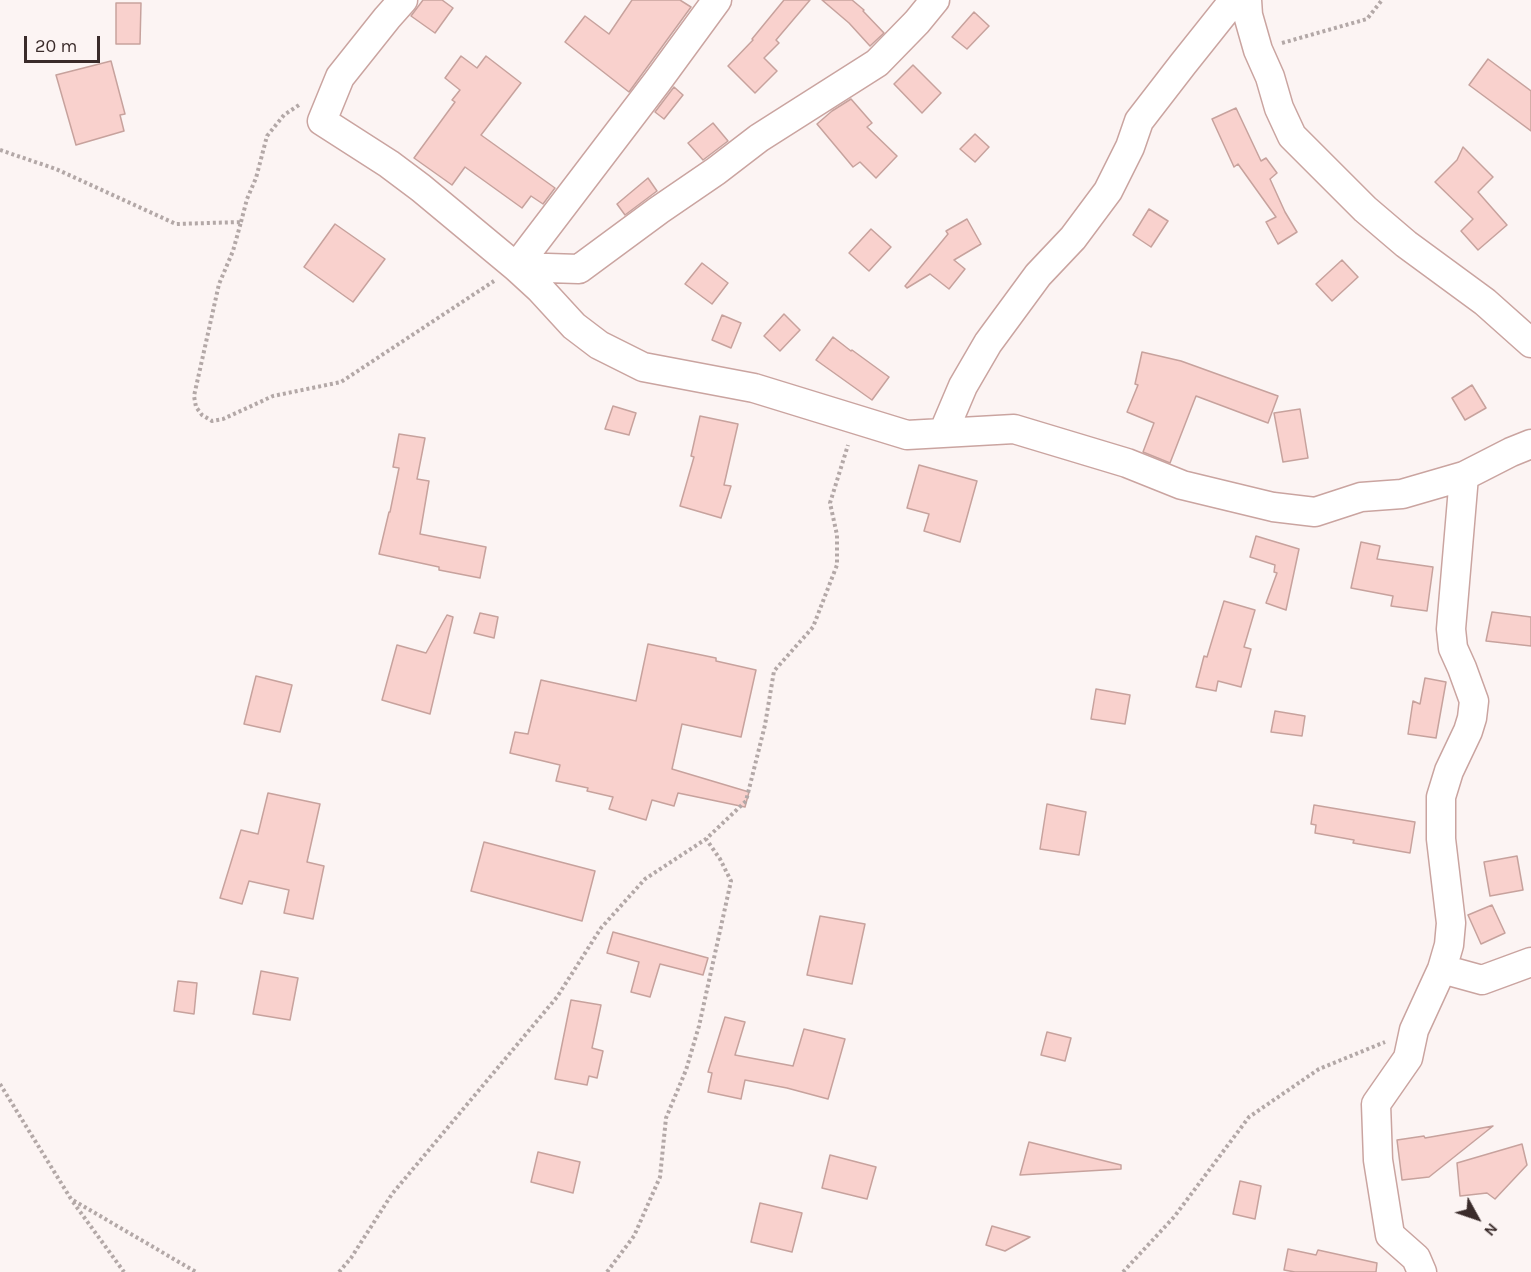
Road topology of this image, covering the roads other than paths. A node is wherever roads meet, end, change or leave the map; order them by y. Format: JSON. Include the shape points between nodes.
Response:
{"nodes":[{"id":1,"x":403,"y":0,"type":"edge"},
{"id":2,"x":717,"y":0,"type":"edge"},
{"id":3,"x":934,"y":0,"type":"edge"},
{"id":4,"x":1234,"y":0,"type":"edge"},
{"id":5,"x":1247,"y":0,"type":"edge"},
{"id":6,"x":516,"y":267,"type":"junction"},
{"id":7,"x":1531,"y":343,"type":"edge"},
{"id":8,"x":944,"y":433,"type":"junction"},
{"id":9,"x":1531,"y":444,"type":"edge"},
{"id":10,"x":1464,"y":476,"type":"junction"},
{"id":11,"x":1531,"y":962,"type":"edge"},
{"id":12,"x":1442,"y":969,"type":"junction"},
{"id":13,"x":1415,"y":1267,"type":"edge"}],
"edges":[{"from":1,"to":6,"type":"street","via":[[340,77],[322,121],[421,188]]},
{"from":2,"to":6,"type":"street"},
{"from":3,"to":6,"type":"street","via":[[877,63],[759,138],[579,268]]},
{"from":4,"to":8,"type":"street","via":[[1139,121],[1108,191],[988,343],[963,386]]},
{"from":5,"to":7,"type":"street","via":[[1258,50],[1292,136],[1373,216],[1485,302]]},
{"from":6,"to":8,"type":"street","via":[[598,345],[643,367],[754,388],[907,435]]},
{"from":8,"to":10,"type":"street","via":[[1014,429],[1182,485],[1273,507],[1316,512],[1361,497],[1402,494]]},
{"from":9,"to":10,"type":"street"},
{"from":10,"to":12,"type":"street","via":[[1451,629],[1453,648],[1474,700],[1468,731],[1441,797],[1441,839],[1451,923]]},
{"from":11,"to":12,"type":"street","via":[[1482,980]]},
{"from":12,"to":13,"type":"street","via":[[1414,1030],[1408,1058],[1376,1104],[1378,1160],[1390,1235]]}]}
